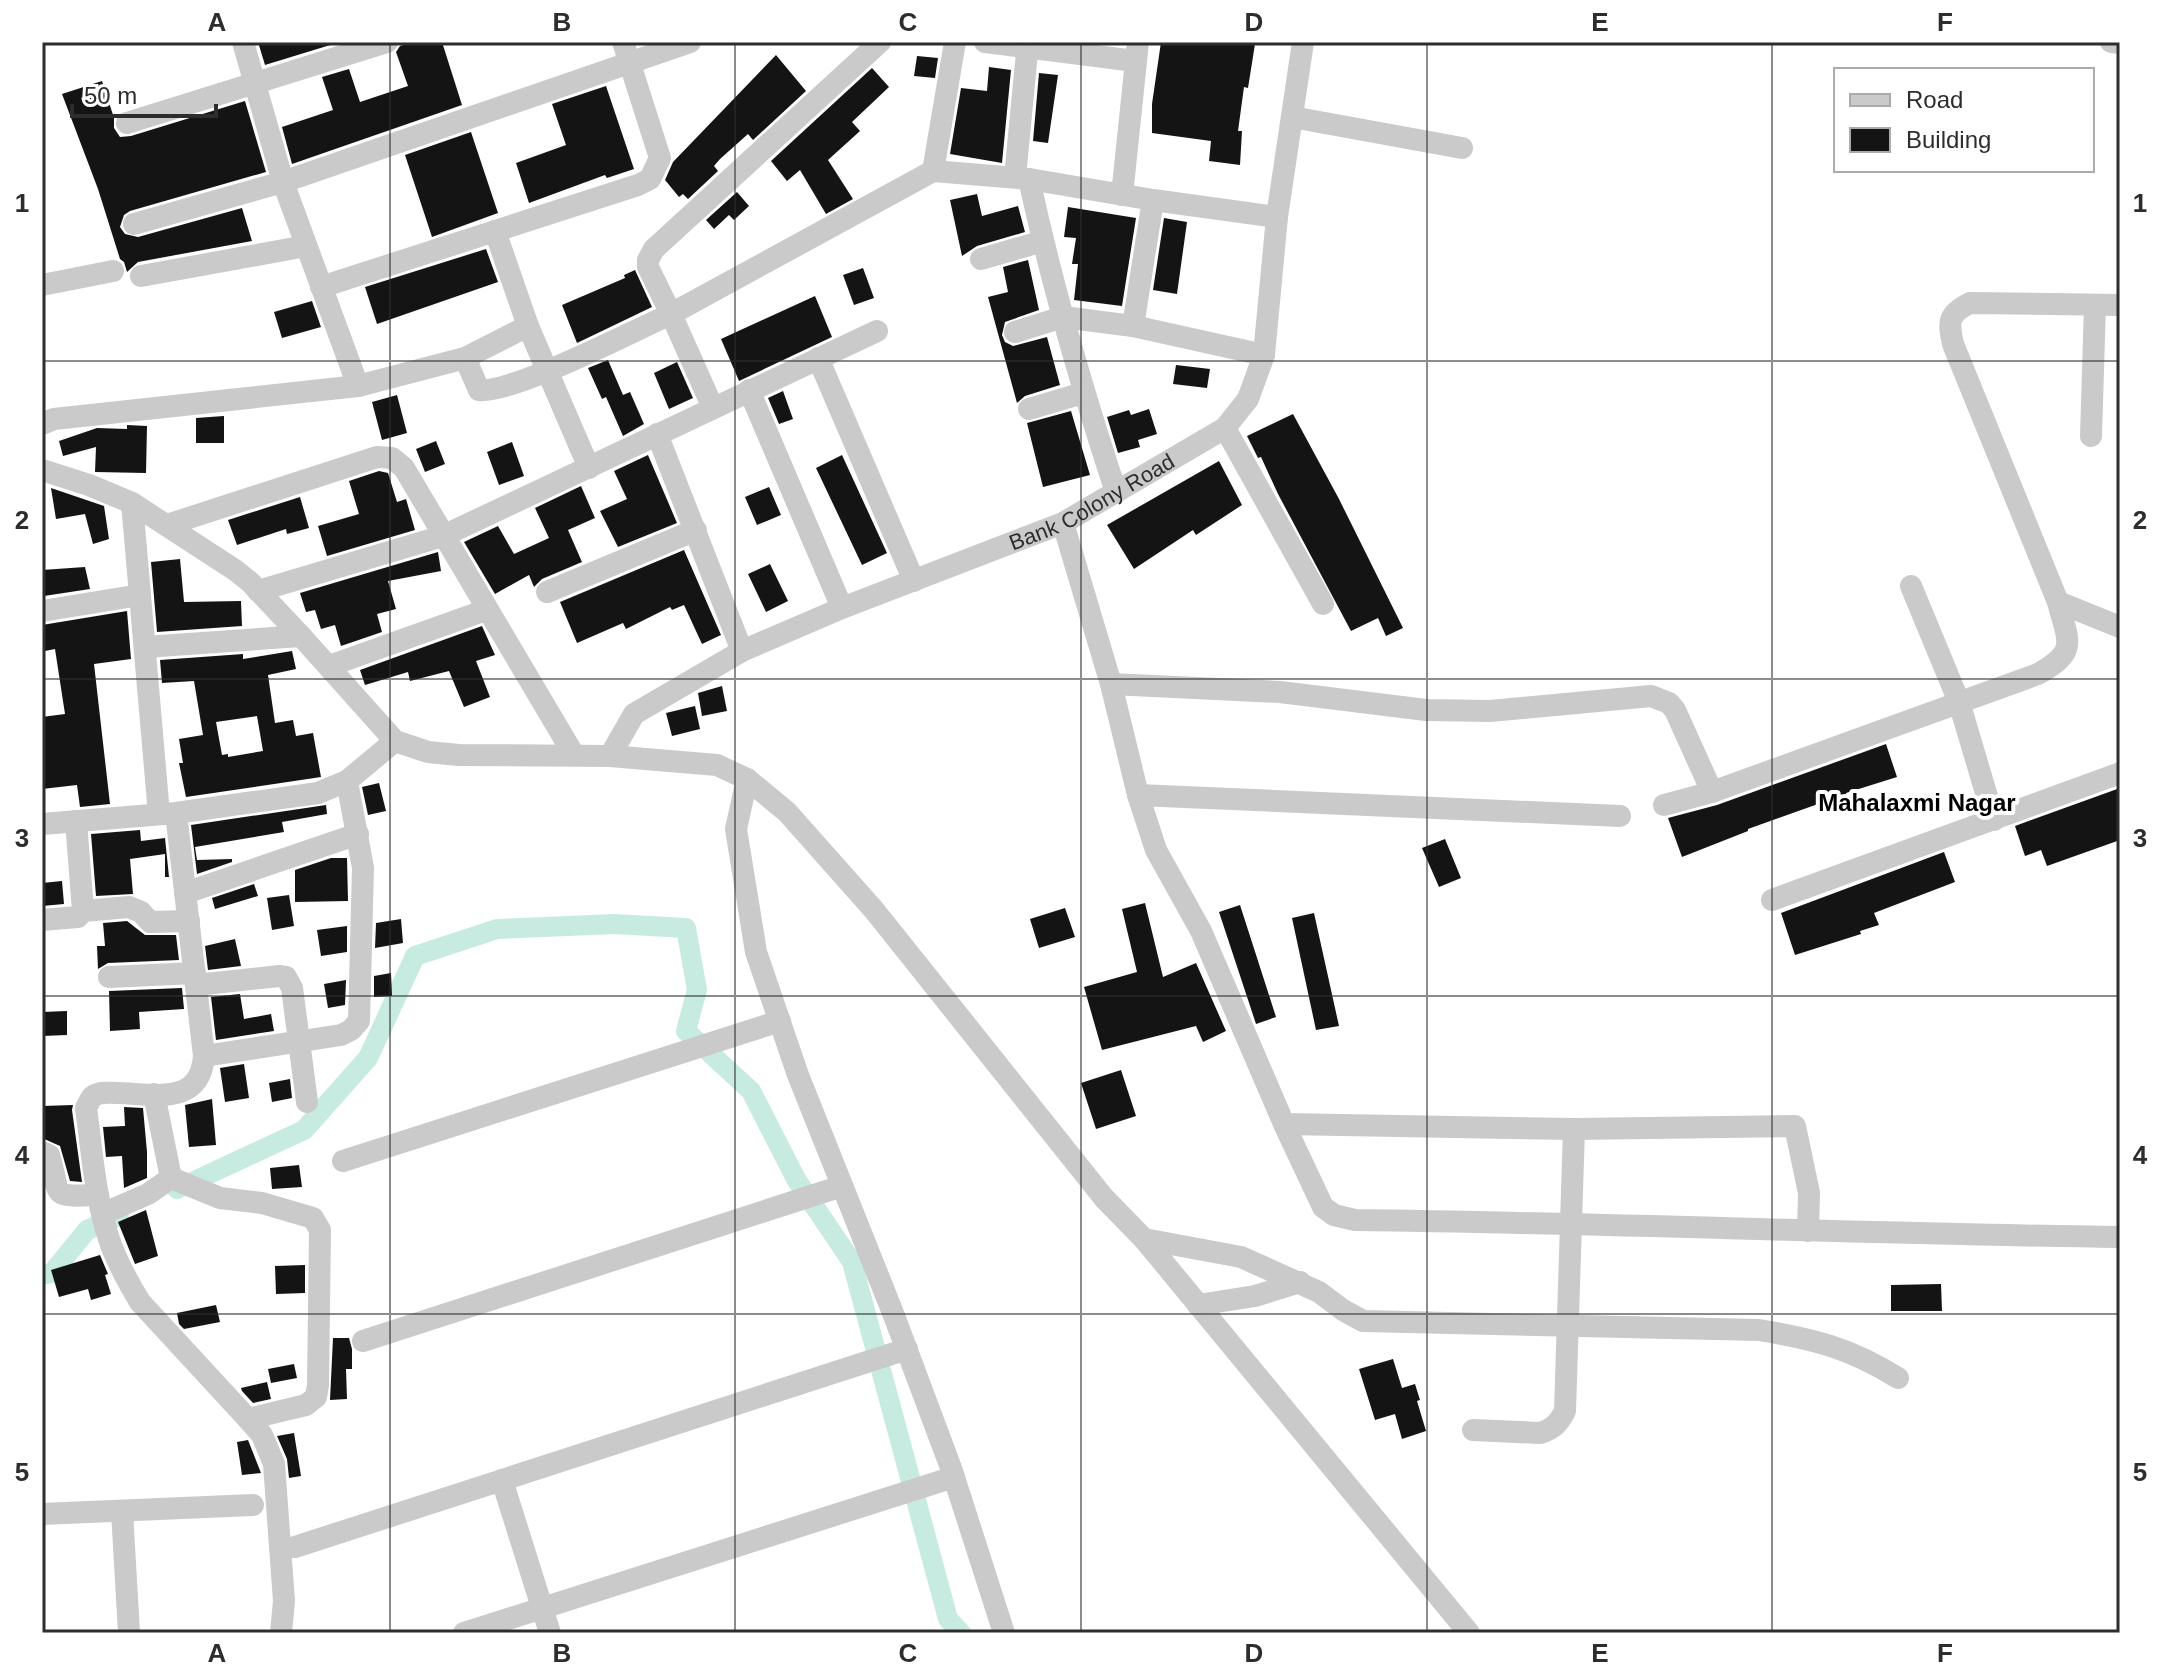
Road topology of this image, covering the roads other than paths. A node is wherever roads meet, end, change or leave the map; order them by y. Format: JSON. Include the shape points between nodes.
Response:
{"nodes":[{"id":1,"x":243,"y":42,"type":"edge"},
{"id":2,"x":387,"y":42,"type":"edge"},
{"id":3,"x":690,"y":42,"type":"edge"},
{"id":4,"x":880,"y":42,"type":"edge"},
{"id":5,"x":955,"y":42,"type":"edge"},
{"id":6,"x":985,"y":42,"type":"edge"},
{"id":7,"x":1303,"y":42,"type":"edge"},
{"id":8,"x":2111,"y":42,"type":"edge"},
{"id":9,"x":2120,"y":43,"type":"edge"},
{"id":10,"x":1028,"y":45,"type":"edge"},
{"id":11,"x":626,"y":52,"type":"edge"},
{"id":12,"x":1137,"y":52,"type":"edge"},
{"id":13,"x":255,"y":83,"type":"junction"},
{"id":14,"x":1292,"y":117,"type":"junction"},
{"id":15,"x":127,"y":123,"type":"dead end"},
{"id":16,"x":1462,"y":148,"type":"dead end"},
{"id":17,"x":933,"y":171,"type":"junction"},
{"id":18,"x":1022,"y":178,"type":"junction"},
{"id":19,"x":283,"y":182,"type":"junction"},
{"id":20,"x":1122,"y":195,"type":"junction"},
{"id":21,"x":1153,"y":200,"type":"junction"},
{"id":22,"x":1277,"y":217,"type":"junction"},
{"id":23,"x":134,"y":224,"type":"dead end"},
{"id":24,"x":495,"y":231,"type":"junction"},
{"id":25,"x":1043,"y":241,"type":"junction"},
{"id":26,"x":306,"y":246,"type":"junction"},
{"id":27,"x":981,"y":259,"type":"dead end"},
{"id":28,"x":113,"y":271,"type":"dead end"},
{"id":29,"x":141,"y":276,"type":"dead end"},
{"id":30,"x":42,"y":285,"type":"edge"},
{"id":31,"x":321,"y":287,"type":"junction"},
{"id":32,"x":2095,"y":305,"type":"junction"},
{"id":33,"x":2120,"y":305,"type":"edge"},
{"id":34,"x":671,"y":314,"type":"junction"},
{"id":35,"x":1063,"y":317,"type":"junction"},
{"id":36,"x":528,"y":326,"type":"junction"},
{"id":37,"x":1133,"y":326,"type":"junction"},
{"id":38,"x":877,"y":331,"type":"dead end"},
{"id":39,"x":1015,"y":332,"type":"dead end"},
{"id":40,"x":1264,"y":355,"type":"junction"},
{"id":41,"x":465,"y":358,"type":"junction"},
{"id":42,"x":818,"y":358,"type":"junction"},
{"id":43,"x":547,"y":370,"type":"junction"},
{"id":44,"x":358,"y":386,"type":"junction"},
{"id":45,"x":749,"y":390,"type":"junction"},
{"id":46,"x":1083,"y":393,"type":"junction"},
{"id":47,"x":713,"y":408,"type":"junction"},
{"id":48,"x":1029,"y":409,"type":"dead end"},
{"id":49,"x":42,"y":424,"type":"edge"},
{"id":50,"x":1225,"y":428,"type":"junction"},
{"id":51,"x":657,"y":434,"type":"junction"},
{"id":52,"x":2091,"y":436,"type":"dead end"},
{"id":53,"x":589,"y":468,"type":"junction"},
{"id":54,"x":42,"y":470,"type":"edge"},
{"id":55,"x":1116,"y":492,"type":"junction"},
{"id":56,"x":132,"y":503,"type":"junction"},
{"id":57,"x":1063,"y":523,"type":"junction"},
{"id":58,"x":167,"y":525,"type":"junction"},
{"id":59,"x":696,"y":530,"type":"junction"},
{"id":60,"x":443,"y":536,"type":"junction"},
{"id":61,"x":914,"y":581,"type":"junction"},
{"id":62,"x":1911,"y":586,"type":"dead end"},
{"id":63,"x":258,"y":591,"type":"junction"},
{"id":64,"x":547,"y":592,"type":"dead end"},
{"id":65,"x":140,"y":595,"type":"junction"},
{"id":66,"x":2058,"y":602,"type":"junction"},
{"id":67,"x":1323,"y":604,"type":"dead end"},
{"id":68,"x":842,"y":608,"type":"junction"},
{"id":69,"x":486,"y":610,"type":"junction"},
{"id":70,"x":42,"y":611,"type":"edge"},
{"id":71,"x":2120,"y":627,"type":"edge"},
{"id":72,"x":301,"y":636,"type":"junction"},
{"id":73,"x":145,"y":647,"type":"junction"},
{"id":74,"x":742,"y":651,"type":"junction"},
{"id":75,"x":329,"y":666,"type":"junction"},
{"id":76,"x":1111,"y":684,"type":"junction"},
{"id":77,"x":1959,"y":702,"type":"junction"},
{"id":78,"x":395,"y":741,"type":"junction"},
{"id":79,"x":574,"y":755,"type":"junction"},
{"id":80,"x":610,"y":756,"type":"junction"},
{"id":81,"x":2120,"y":773,"type":"edge"},
{"id":82,"x":747,"y":779,"type":"junction"},
{"id":83,"x":347,"y":781,"type":"junction"},
{"id":84,"x":1712,"y":792,"type":"junction"},
{"id":85,"x":1138,"y":795,"type":"junction"},
{"id":86,"x":1664,"y":805,"type":"dead end"},
{"id":87,"x":168,"y":814,"type":"junction"},
{"id":88,"x":1620,"y":816,"type":"dead end"},
{"id":89,"x":1994,"y":820,"type":"junction"},
{"id":90,"x":76,"y":821,"type":"junction"},
{"id":91,"x":42,"y":824,"type":"edge"},
{"id":92,"x":358,"y":834,"type":"junction"},
{"id":93,"x":185,"y":893,"type":"junction"},
{"id":94,"x":1772,"y":900,"type":"dead end"},
{"id":95,"x":83,"y":911,"type":"junction"},
{"id":96,"x":42,"y":920,"type":"edge"},
{"id":97,"x":189,"y":921,"type":"junction"},
{"id":98,"x":109,"y":977,"type":"dead end"},
{"id":99,"x":195,"y":979,"type":"junction"},
{"id":100,"x":780,"y":1021,"type":"junction"},
{"id":101,"x":299,"y":1041,"type":"junction"},
{"id":102,"x":204,"y":1056,"type":"junction"},
{"id":103,"x":154,"y":1094,"type":"junction"},
{"id":104,"x":307,"y":1102,"type":"dead end"},
{"id":105,"x":1284,"y":1124,"type":"junction"},
{"id":106,"x":1574,"y":1129,"type":"junction"},
{"id":107,"x":42,"y":1152,"type":"edge"},
{"id":108,"x":343,"y":1161,"type":"dead end"},
{"id":109,"x":171,"y":1178,"type":"junction"},
{"id":110,"x":842,"y":1186,"type":"junction"},
{"id":111,"x":100,"y":1204,"type":"junction"},
{"id":112,"x":1572,"y":1222,"type":"junction"},
{"id":113,"x":1808,"y":1231,"type":"junction"},
{"id":114,"x":2120,"y":1237,"type":"edge"},
{"id":115,"x":1144,"y":1239,"type":"junction"},
{"id":116,"x":1300,"y":1282,"type":"junction"},
{"id":117,"x":1198,"y":1305,"type":"junction"},
{"id":118,"x":1567,"y":1324,"type":"junction"},
{"id":119,"x":363,"y":1341,"type":"dead end"},
{"id":120,"x":907,"y":1349,"type":"junction"},
{"id":121,"x":1898,"y":1378,"type":"dead end"},
{"id":122,"x":248,"y":1419,"type":"junction"},
{"id":123,"x":1473,"y":1430,"type":"dead end"},
{"id":124,"x":954,"y":1477,"type":"junction"},
{"id":125,"x":502,"y":1480,"type":"junction"},
{"id":126,"x":253,"y":1505,"type":"dead end"},
{"id":127,"x":122,"y":1511,"type":"junction"},
{"id":128,"x":42,"y":1514,"type":"edge"},
{"id":129,"x":295,"y":1547,"type":"dead end"},
{"id":130,"x":542,"y":1608,"type":"junction"},
{"id":131,"x":129,"y":1633,"type":"edge"},
{"id":132,"x":281,"y":1633,"type":"edge"},
{"id":133,"x":464,"y":1633,"type":"edge"},
{"id":134,"x":550,"y":1633,"type":"edge"},
{"id":135,"x":1004,"y":1633,"type":"edge"},
{"id":136,"x":1469,"y":1633,"type":"edge"}],
"edges":[{"from":1,"to":13,"type":"street"},
{"from":2,"to":13,"type":"street"},
{"from":3,"to":11,"type":"street"},
{"from":4,"to":34,"type":"street","via":[[654,249],[648,267]]},
{"from":5,"to":17,"type":"street"},
{"from":6,"to":10,"type":"street"},
{"from":7,"to":14,"type":"street","name":"Bank Colony Road"},
{"from":8,"to":9,"type":"street"},
{"from":10,"to":12,"type":"street"},
{"from":10,"to":18,"type":"street"},
{"from":11,"to":19,"type":"street"},
{"from":11,"to":24,"type":"street","via":[[660,158],[650,179]]},
{"from":12,"to":20,"type":"street"},
{"from":13,"to":15,"type":"street"},
{"from":13,"to":19,"type":"street"},
{"from":14,"to":16,"type":"street"},
{"from":14,"to":22,"type":"street","name":"Bank Colony Road"},
{"from":17,"to":18,"type":"street"},
{"from":17,"to":34,"type":"street"},
{"from":18,"to":20,"type":"street"},
{"from":18,"to":25,"type":"street"},
{"from":19,"to":23,"type":"street"},
{"from":19,"to":26,"type":"street"},
{"from":20,"to":21,"type":"street"},
{"from":21,"to":22,"type":"street"},
{"from":21,"to":37,"type":"street"},
{"from":22,"to":40,"type":"street","name":"Bank Colony Road"},
{"from":24,"to":31,"type":"street"},
{"from":24,"to":36,"type":"street"},
{"from":25,"to":27,"type":"street"},
{"from":25,"to":35,"type":"street"},
{"from":26,"to":29,"type":"street"},
{"from":26,"to":31,"type":"street"},
{"from":28,"to":30,"type":"street"},
{"from":31,"to":44,"type":"street"},
{"from":32,"to":33,"type":"street"},
{"from":32,"to":52,"type":"street"},
{"from":32,"to":66,"type":"street","via":[[1970,303],[1956,310],[1949,325]]},
{"from":34,"to":43,"type":"street"},
{"from":34,"to":47,"type":"street"},
{"from":35,"to":37,"type":"street"},
{"from":35,"to":39,"type":"street"},
{"from":35,"to":46,"type":"street"},
{"from":36,"to":41,"type":"street"},
{"from":36,"to":43,"type":"street"},
{"from":37,"to":40,"type":"street"},
{"from":38,"to":42,"type":"street"},
{"from":40,"to":50,"type":"street","name":"Bank Colony Road","via":[[1248,399]]},
{"from":41,"to":43,"type":"street","via":[[479,390]]},
{"from":41,"to":44,"type":"street"},
{"from":42,"to":45,"type":"street"},
{"from":42,"to":61,"type":"street"},
{"from":43,"to":53,"type":"street"},
{"from":44,"to":49,"type":"street"},
{"from":45,"to":47,"type":"street"},
{"from":45,"to":68,"type":"street"},
{"from":46,"to":48,"type":"street"},
{"from":46,"to":55,"type":"street"},
{"from":47,"to":51,"type":"street"},
{"from":50,"to":55,"type":"street","name":"Bank Colony Road"},
{"from":50,"to":67,"type":"street"},
{"from":51,"to":53,"type":"street"},
{"from":51,"to":59,"type":"street"},
{"from":53,"to":60,"type":"street"},
{"from":54,"to":56,"type":"street"},
{"from":55,"to":57,"type":"street","name":"Bank Colony Road"},
{"from":56,"to":58,"type":"street"},
{"from":56,"to":65,"type":"street"},
{"from":57,"to":61,"type":"street","name":"Bank Colony Road"},
{"from":57,"to":76,"type":"street"},
{"from":58,"to":60,"type":"street","via":[[377,457],[392,458],[404,468]]},
{"from":58,"to":63,"type":"street"},
{"from":59,"to":64,"type":"street"},
{"from":59,"to":74,"type":"street"},
{"from":60,"to":63,"type":"street"},
{"from":60,"to":69,"type":"street"},
{"from":61,"to":68,"type":"street","name":"Bank Colony Road"},
{"from":62,"to":77,"type":"street"},
{"from":63,"to":72,"type":"street"},
{"from":65,"to":70,"type":"street"},
{"from":65,"to":73,"type":"street"},
{"from":66,"to":71,"type":"street"},
{"from":66,"to":77,"type":"street","via":[[2068,640],[2059,663]]},
{"from":68,"to":74,"type":"street","name":"Bank Colony Road"},
{"from":69,"to":75,"type":"street"},
{"from":69,"to":79,"type":"street"},
{"from":72,"to":73,"type":"street"},
{"from":72,"to":75,"type":"street"},
{"from":73,"to":87,"type":"street"},
{"from":74,"to":80,"type":"street","name":"Bank Colony Road","via":[[634,714]]},
{"from":75,"to":78,"type":"street"},
{"from":76,"to":84,"type":"street","via":[[1280,692],[1426,710],[1490,711],[1651,696],[1675,710]]},
{"from":76,"to":85,"type":"street"},
{"from":77,"to":84,"type":"street"},
{"from":77,"to":89,"type":"street"},
{"from":78,"to":79,"type":"street","via":[[459,755]]},
{"from":78,"to":83,"type":"street"},
{"from":79,"to":80,"type":"street"},
{"from":80,"to":82,"type":"street","via":[[717,765]]},
{"from":81,"to":89,"type":"street"},
{"from":82,"to":100,"type":"street","via":[[736,829],[756,952]]},
{"from":82,"to":115,"type":"street","via":[[787,812],[844,875],[1104,1198]]},
{"from":83,"to":87,"type":"street","via":[[318,793]]},
{"from":83,"to":92,"type":"street"},
{"from":84,"to":86,"type":"street"},
{"from":85,"to":88,"type":"street"},
{"from":85,"to":105,"type":"street","via":[[1156,850],[1201,931]]},
{"from":87,"to":90,"type":"street"},
{"from":87,"to":93,"type":"street"},
{"from":89,"to":94,"type":"street"},
{"from":90,"to":91,"type":"street"},
{"from":90,"to":95,"type":"street"},
{"from":92,"to":93,"type":"street"},
{"from":92,"to":101,"type":"street","via":[[363,868],[359,1021],[341,1035]]},
{"from":93,"to":97,"type":"street"},
{"from":95,"to":96,"type":"street","via":[[78,917]]},
{"from":95,"to":97,"type":"street","via":[[129,907],[150,922]]},
{"from":97,"to":99,"type":"street"},
{"from":98,"to":99,"type":"street"},
{"from":99,"to":101,"type":"street","via":[[286,977]]},
{"from":99,"to":102,"type":"street"},
{"from":100,"to":108,"type":"street"},
{"from":100,"to":110,"type":"street"},
{"from":101,"to":102,"type":"street"},
{"from":101,"to":104,"type":"street"},
{"from":102,"to":103,"type":"street","via":[[195,1084],[186,1091]]},
{"from":103,"to":109,"type":"street"},
{"from":103,"to":111,"type":"street","via":[[100,1093],[86,1108]]},
{"from":105,"to":106,"type":"street"},
{"from":105,"to":112,"type":"street","via":[[1323,1207],[1346,1219]]},
{"from":106,"to":112,"type":"street"},
{"from":106,"to":113,"type":"street","via":[[1795,1126],[1809,1193]]},
{"from":107,"to":111,"type":"street","via":[[49,1155],[59,1193]]},
{"from":109,"to":111,"type":"street","via":[[148,1194]]},
{"from":109,"to":122,"type":"street","via":[[220,1198],[299,1213],[313,1218],[320,1230],[316,1397],[306,1405]]},
{"from":110,"to":119,"type":"street"},
{"from":110,"to":120,"type":"street"},
{"from":111,"to":122,"type":"street","via":[[116,1256],[140,1302]]},
{"from":112,"to":113,"type":"street"},
{"from":112,"to":118,"type":"street"},
{"from":113,"to":114,"type":"street"},
{"from":115,"to":116,"type":"street","via":[[1241,1257]]},
{"from":115,"to":117,"type":"street"},
{"from":116,"to":117,"type":"street"},
{"from":116,"to":118,"type":"street","via":[[1363,1321]]},
{"from":117,"to":136,"type":"street"},
{"from":118,"to":121,"type":"street","via":[[1759,1330],[1818,1340]]},
{"from":118,"to":123,"type":"street","via":[[1565,1411],[1559,1422],[1540,1433]]},
{"from":120,"to":124,"type":"street"},
{"from":120,"to":125,"type":"street"},
{"from":122,"to":132,"type":"street","via":[[262,1435],[274,1464],[284,1601]]},
{"from":124,"to":130,"type":"street"},
{"from":124,"to":135,"type":"street"},
{"from":125,"to":129,"type":"street"},
{"from":125,"to":130,"type":"street"},
{"from":126,"to":127,"type":"street"},
{"from":127,"to":128,"type":"street"},
{"from":127,"to":131,"type":"street"},
{"from":130,"to":133,"type":"street"},
{"from":130,"to":134,"type":"street"}]}
